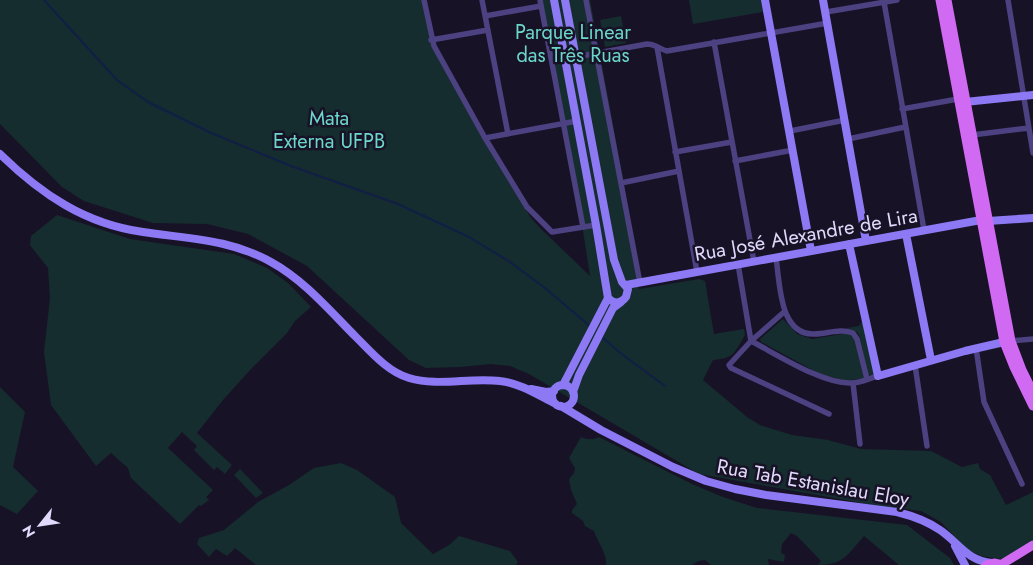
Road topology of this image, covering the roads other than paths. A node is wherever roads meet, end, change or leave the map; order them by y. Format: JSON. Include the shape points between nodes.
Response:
{"nodes":[{"id":1,"x":424,"y":0,"type":"edge"},
{"id":2,"x":482,"y":0,"type":"edge"},
{"id":3,"x":554,"y":0,"type":"edge"},
{"id":4,"x":565,"y":0,"type":"edge"},
{"id":5,"x":586,"y":0,"type":"edge"},
{"id":6,"x":765,"y":0,"type":"edge"},
{"id":7,"x":823,"y":0,"type":"edge"},
{"id":8,"x":897,"y":0,"type":"edge"},
{"id":9,"x":940,"y":0,"type":"edge"},
{"id":10,"x":947,"y":0,"type":"edge"},
{"id":11,"x":1008,"y":0,"type":"edge"},
{"id":12,"x":884,"y":2,"type":"junction"},
{"id":13,"x":541,"y":3,"type":"edge"},
{"id":14,"x":826,"y":12,"type":"junction"},
{"id":15,"x":485,"y":16,"type":"junction"},
{"id":16,"x":828,"y":23,"type":"junction"},
{"id":17,"x":488,"y":30,"type":"junction"},
{"id":18,"x":772,"y":33,"type":"junction"},
{"id":19,"x":431,"y":40,"type":"junction"},
{"id":20,"x":714,"y":42,"type":"junction"},
{"id":21,"x":657,"y":47,"type":"junction"},
{"id":22,"x":597,"y":54,"type":"junction"},
{"id":23,"x":576,"y":57,"type":"junction"},
{"id":24,"x":1033,"y":94,"type":"edge"},
{"id":25,"x":1024,"y":95,"type":"junction"},
{"id":26,"x":961,"y":101,"type":"junction"},
{"id":27,"x":902,"y":110,"type":"junction"},
{"id":28,"x":845,"y":120,"type":"junction"},
{"id":29,"x":577,"y":121,"type":"junction"},
{"id":30,"x":563,"y":123,"type":"junction"},
{"id":31,"x":905,"y":128,"type":"junction"},
{"id":32,"x":1029,"y":128,"type":"junction"},
{"id":33,"x":790,"y":131,"type":"junction"},
{"id":34,"x":508,"y":134,"type":"junction"},
{"id":35,"x":972,"y":135,"type":"junction"},
{"id":36,"x":485,"y":138,"type":"junction"},
{"id":37,"x":848,"y":139,"type":"junction"},
{"id":38,"x":732,"y":142,"type":"junction"},
{"id":39,"x":793,"y":150,"type":"junction"},
{"id":40,"x":676,"y":152,"type":"junction"},
{"id":41,"x":0,"y":154,"type":"edge"},
{"id":42,"x":1033,"y":154,"type":"edge"},
{"id":43,"x":736,"y":161,"type":"junction"},
{"id":44,"x":598,"y":171,"type":"junction"},
{"id":45,"x":679,"y":171,"type":"junction"},
{"id":46,"x":586,"y":173,"type":"junction"},
{"id":47,"x":621,"y":182,"type":"junction"},
{"id":48,"x":1033,"y":218,"type":"edge"},
{"id":49,"x":984,"y":221,"type":"junction"},
{"id":50,"x":596,"y":225,"type":"junction"},
{"id":51,"x":583,"y":227,"type":"junction"},
{"id":52,"x":924,"y":230,"type":"junction"},
{"id":53,"x":906,"y":234,"type":"junction"},
{"id":54,"x":866,"y":241,"type":"junction"},
{"id":55,"x":849,"y":244,"type":"junction"},
{"id":56,"x":811,"y":251,"type":"junction"},
{"id":57,"x":776,"y":258,"type":"junction"},
{"id":58,"x":754,"y":262,"type":"junction"},
{"id":59,"x":738,"y":264,"type":"junction"},
{"id":60,"x":697,"y":272,"type":"junction"},
{"id":61,"x":638,"y":284,"type":"junction"},
{"id":62,"x":625,"y":292,"type":"junction"},
{"id":63,"x":607,"y":294,"type":"junction"},
{"id":64,"x":607,"y":312,"type":"junction"},
{"id":65,"x":784,"y":312,"type":"junction"},
{"id":66,"x":1033,"y":339,"type":"edge"},
{"id":67,"x":751,"y":341,"type":"junction"},
{"id":68,"x":1008,"y":342,"type":"junction"},
{"id":69,"x":976,"y":348,"type":"junction"},
{"id":70,"x":931,"y":360,"type":"junction"},
{"id":71,"x":915,"y":365,"type":"junction"},
{"id":72,"x":878,"y":376,"type":"junction"},
{"id":73,"x":867,"y":379,"type":"junction"},
{"id":74,"x":853,"y":383,"type":"junction"},
{"id":75,"x":563,"y":385,"type":"junction"},
{"id":76,"x":524,"y":388,"type":"junction"},
{"id":77,"x":554,"y":391,"type":"junction"},
{"id":78,"x":573,"y":392,"type":"junction"},
{"id":79,"x":1033,"y":392,"type":"edge"},
{"id":80,"x":571,"y":404,"type":"junction"},
{"id":81,"x":558,"y":405,"type":"junction"},
{"id":82,"x":1033,"y":406,"type":"edge"},
{"id":83,"x":829,"y":414,"type":"dead end"},
{"id":84,"x":584,"y":420,"type":"junction"},
{"id":85,"x":860,"y":444,"type":"dead end"},
{"id":86,"x":927,"y":446,"type":"dead end"},
{"id":87,"x":1022,"y":484,"type":"dead end"},
{"id":88,"x":953,"y":542,"type":"junction"},
{"id":89,"x":1033,"y":545,"type":"edge"},
{"id":90,"x":996,"y":564,"type":"edge"},
{"id":91,"x":965,"y":565,"type":"edge"}],
"edges":[{"from":1,"to":19,"type":"street"},
{"from":2,"to":15,"type":"street"},
{"from":3,"to":29,"type":"street"},
{"from":4,"to":23,"type":"street"},
{"from":5,"to":22,"type":"street"},
{"from":6,"to":18,"type":"street"},
{"from":7,"to":14,"type":"street"},
{"from":8,"to":12,"type":"street"},
{"from":9,"to":26,"type":"main road"},
{"from":10,"to":26,"type":"main road"},
{"from":11,"to":25,"type":"street"},
{"from":12,"to":14,"type":"street"},
{"from":12,"to":27,"type":"street"},
{"from":13,"to":15,"type":"street"},
{"from":13,"to":30,"type":"street"},
{"from":14,"to":16,"type":"street"},
{"from":15,"to":17,"type":"street"},
{"from":16,"to":18,"type":"street"},
{"from":16,"to":28,"type":"street"},
{"from":17,"to":19,"type":"street"},
{"from":17,"to":34,"type":"street"},
{"from":18,"to":20,"type":"street"},
{"from":18,"to":33,"type":"street"},
{"from":19,"to":36,"type":"street"},
{"from":20,"to":21,"type":"street","via":[[667,51]]},
{"from":20,"to":38,"type":"street"},
{"from":21,"to":22,"type":"street","via":[[648,44]]},
{"from":21,"to":40,"type":"street"},
{"from":22,"to":23,"type":"street"},
{"from":22,"to":47,"type":"street"},
{"from":23,"to":44,"type":"street"},
{"from":24,"to":25,"type":"street"},
{"from":25,"to":26,"type":"street"},
{"from":25,"to":32,"type":"street"},
{"from":26,"to":27,"type":"street"},
{"from":26,"to":35,"type":"main road"},
{"from":26,"to":49,"type":"main road"},
{"from":27,"to":31,"type":"street"},
{"from":28,"to":33,"type":"street"},
{"from":28,"to":37,"type":"street"},
{"from":29,"to":30,"type":"street"},
{"from":29,"to":46,"type":"street"},
{"from":30,"to":34,"type":"street"},
{"from":30,"to":51,"type":"street"},
{"from":31,"to":37,"type":"street"},
{"from":31,"to":52,"type":"street"},
{"from":32,"to":35,"type":"street"},
{"from":32,"to":42,"type":"street"},
{"from":33,"to":39,"type":"street"},
{"from":34,"to":36,"type":"street"},
{"from":35,"to":49,"type":"main road"},
{"from":36,"to":51,"type":"street","via":[[527,207],[552,232]]},
{"from":37,"to":54,"type":"street"},
{"from":38,"to":40,"type":"street"},
{"from":38,"to":43,"type":"street"},
{"from":39,"to":43,"type":"street"},
{"from":39,"to":56,"type":"street"},
{"from":40,"to":45,"type":"street"},
{"from":41,"to":76,"type":"street","name":"Rua Tab Estanislau Eloy","via":[[66,207],[110,225],[228,244],[272,262],[317,298],[383,363],[408,378],[501,381]]},
{"from":43,"to":58,"type":"street"},
{"from":44,"to":46,"type":"street"},
{"from":44,"to":62,"type":"street","via":[[614,260]]},
{"from":45,"to":47,"type":"street"},
{"from":45,"to":60,"type":"street"},
{"from":46,"to":50,"type":"street"},
{"from":47,"to":61,"type":"street"},
{"from":48,"to":49,"type":"street","name":"Rua José Alexandre de Lira"},
{"from":49,"to":52,"type":"street","name":"Rua José Alexandre de Lira"},
{"from":49,"to":68,"type":"main road"},
{"from":50,"to":51,"type":"street"},
{"from":50,"to":63,"type":"street"},
{"from":52,"to":53,"type":"street","name":"Rua José Alexandre de Lira"},
{"from":53,"to":54,"type":"street","name":"Rua José Alexandre de Lira"},
{"from":53,"to":70,"type":"street"},
{"from":54,"to":55,"type":"street","name":"Rua José Alexandre de Lira"},
{"from":55,"to":56,"type":"street","name":"Rua José Alexandre de Lira"},
{"from":55,"to":72,"type":"street"},
{"from":56,"to":57,"type":"street","name":"Rua José Alexandre de Lira"},
{"from":57,"to":58,"type":"street","name":"Rua José Alexandre de Lira"},
{"from":57,"to":65,"type":"street"},
{"from":58,"to":59,"type":"street","name":"Rua José Alexandre de Lira"},
{"from":59,"to":60,"type":"street","name":"Rua José Alexandre de Lira"},
{"from":59,"to":67,"type":"street"},
{"from":60,"to":61,"type":"street","name":"Rua José Alexandre de Lira"},
{"from":61,"to":62,"type":"street"},
{"from":62,"to":63,"type":"street","via":[[614,302]]},
{"from":62,"to":63,"type":"street","via":[[612,282]]},
{"from":62,"to":64,"type":"street"},
{"from":63,"to":64,"type":"street"},
{"from":64,"to":75,"type":"street"},
{"from":64,"to":78,"type":"street"},
{"from":65,"to":67,"type":"street"},
{"from":65,"to":73,"type":"street","via":[[789,322],[802,332],[853,332]]},
{"from":66,"to":68,"type":"street"},
{"from":67,"to":74,"type":"street","via":[[835,382]]},
{"from":67,"to":83,"type":"street","via":[[730,363],[731,368]]},
{"from":68,"to":69,"type":"street"},
{"from":68,"to":79,"type":"main road"},
{"from":68,"to":82,"type":"main road","via":[[1014,367]]},
{"from":69,"to":70,"type":"street"},
{"from":69,"to":87,"type":"street","via":[[984,402]]},
{"from":70,"to":71,"type":"street"},
{"from":71,"to":72,"type":"street"},
{"from":71,"to":86,"type":"street"},
{"from":72,"to":73,"type":"street"},
{"from":73,"to":74,"type":"street"},
{"from":74,"to":85,"type":"street"},
{"from":75,"to":77,"type":"street"},
{"from":75,"to":78,"type":"street"},
{"from":76,"to":77,"type":"street","name":"Rua Tab Estanislau Eloy"},
{"from":76,"to":81,"type":"street","name":"Rua Tab Estanislau Eloy"},
{"from":77,"to":81,"type":"street","via":[[553,399]]},
{"from":78,"to":80,"type":"street"},
{"from":80,"to":81,"type":"street"},
{"from":80,"to":84,"type":"street","name":"Rua Tab Estanislau Eloy"},
{"from":81,"to":84,"type":"street","name":"Rua Tab Estanislau Eloy"},
{"from":84,"to":88,"type":"street","name":"Rua Tab Estanislau Eloy","via":[[706,481],[766,496],[914,516],[942,531]]},
{"from":88,"to":90,"type":"street","name":"Rua Tab Estanislau Eloy","via":[[979,560]]},
{"from":88,"to":91,"type":"street","name":"Rua Tab Estanislau Eloy"},
{"from":89,"to":90,"type":"main road"}]}
